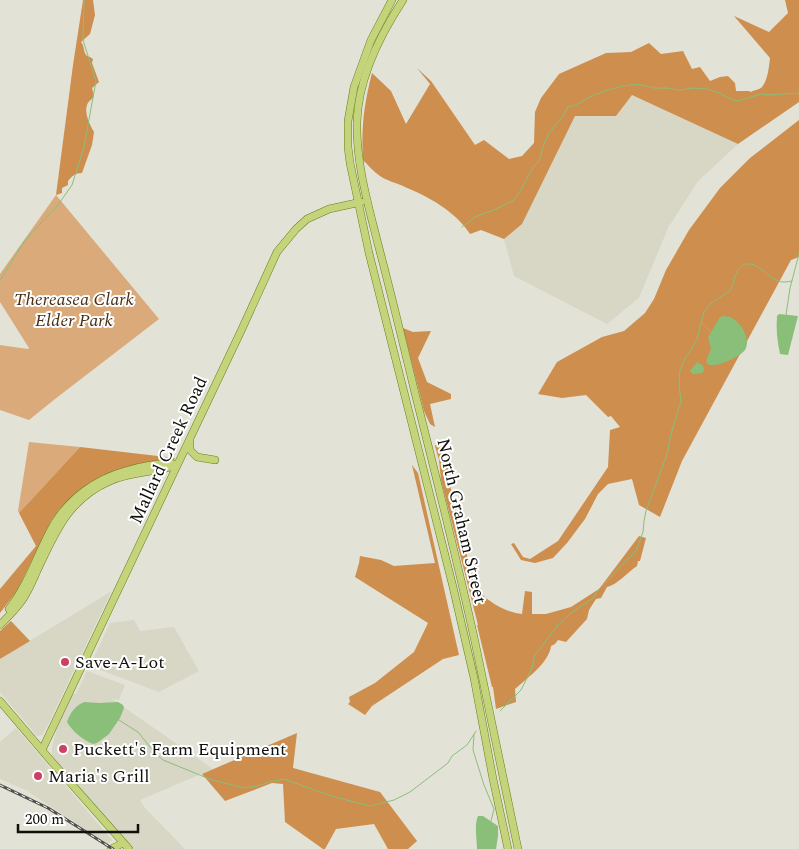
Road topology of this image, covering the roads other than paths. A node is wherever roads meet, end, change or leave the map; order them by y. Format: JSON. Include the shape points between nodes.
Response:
{"nodes":[{"id":1,"x":392,"y":0,"type":"edge"},
{"id":2,"x":403,"y":0,"type":"edge"},
{"id":3,"x":368,"y":201,"type":"junction"},
{"id":4,"x":358,"y":202,"type":"junction"},
{"id":5,"x":191,"y":435,"type":"junction"},
{"id":6,"x":215,"y":460,"type":"dead end"},
{"id":7,"x":177,"y":465,"type":"junction"},
{"id":8,"x":154,"y":470,"type":"junction"},
{"id":9,"x":170,"y":480,"type":"junction"},
{"id":10,"x":0,"y":619,"type":"edge"},
{"id":11,"x":0,"y":625,"type":"edge"},
{"id":12,"x":67,"y":696,"type":"junction"},
{"id":13,"x":0,"y":701,"type":"edge"},
{"id":14,"x":30,"y":737,"type":"junction"},
{"id":15,"x":42,"y":750,"type":"junction"},
{"id":16,"x":124,"y":843,"type":"junction"},
{"id":17,"x":111,"y":849,"type":"edge"},
{"id":18,"x":129,"y":849,"type":"edge"},
{"id":19,"x":508,"y":849,"type":"edge"},
{"id":20,"x":518,"y":849,"type":"edge"}],
"edges":[{"from":1,"to":4,"type":"main road","via":[[364,56],[349,112],[348,148]]},
{"from":2,"to":3,"type":"main road","via":[[374,53],[358,108],[357,138]]},
{"from":3,"to":4,"type":"main road","name":"Mallard Creek Road"},
{"from":3,"to":20,"type":"main road","name":"North Graham Street","via":[[472,632]]},
{"from":4,"to":5,"type":"main road","name":"Mallard Creek Road","via":[[315,215],[296,229],[282,246]]},
{"from":4,"to":19,"type":"main road","name":"North Graham Street","via":[[455,596]]},
{"from":5,"to":6,"type":"main road","via":[[191,452],[197,457]]},
{"from":5,"to":7,"type":"main road","name":"Mallard Creek Road"},
{"from":7,"to":8,"type":"main road"},
{"from":7,"to":9,"type":"main road","name":"Mallard Creek Road"},
{"from":7,"to":10,"type":"main road","via":[[134,468],[108,477],[72,501],[54,525],[17,599]]},
{"from":8,"to":9,"type":"main road","via":[[164,473]]},
{"from":8,"to":11,"type":"main road","via":[[110,481],[75,505],[58,528],[23,599]]},
{"from":9,"to":12,"type":"main road","name":"Mallard Creek Road"},
{"from":12,"to":14,"type":"main road","via":[[63,698],[47,733],[38,739]]},
{"from":12,"to":15,"type":"main road","name":"Mallard Creek Road"},
{"from":13,"to":14,"type":"main road"},
{"from":14,"to":15,"type":"main road"},
{"from":15,"to":16,"type":"main road"},
{"from":16,"to":17,"type":"main road"},
{"from":16,"to":18,"type":"main road"}]}
